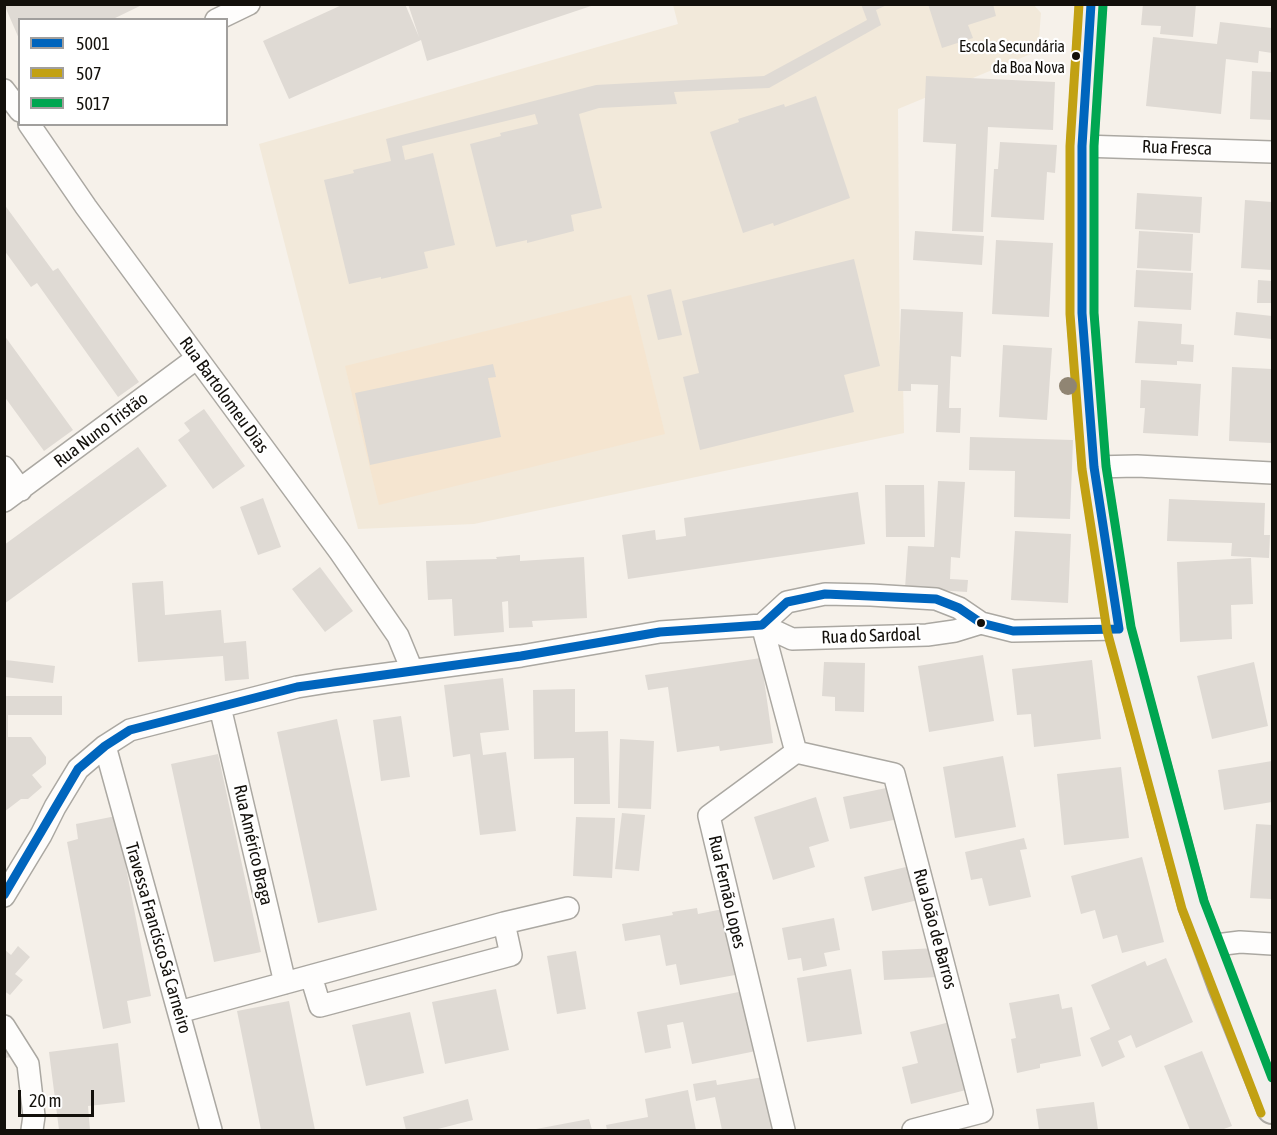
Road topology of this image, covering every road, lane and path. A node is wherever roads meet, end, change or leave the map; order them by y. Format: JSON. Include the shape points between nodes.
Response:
{"nodes":[{"id":1,"x":249,"y":4,"type":"edge"},
{"id":2,"x":1091,"y":4,"type":"edge"},
{"id":3,"x":220,"y":18,"type":"edge"},
{"id":4,"x":4,"y":90,"type":"edge"},
{"id":5,"x":18,"y":109,"type":"edge"},
{"id":6,"x":30,"y":126,"type":"edge"},
{"id":7,"x":1082,"y":146,"type":"junction"},
{"id":8,"x":1272,"y":152,"type":"edge"},
{"id":9,"x":197,"y":358,"type":"junction"},
{"id":10,"x":4,"y":467,"type":"edge"},
{"id":11,"x":1094,"y":467,"type":"junction"},
{"id":12,"x":1272,"y":473,"type":"edge"},
{"id":13,"x":13,"y":496,"type":"edge"},
{"id":14,"x":981,"y":623,"type":"junction"},
{"id":15,"x":762,"y":625,"type":"junction"},
{"id":16,"x":1119,"y":629,"type":"junction"},
{"id":17,"x":412,"y":670,"type":"junction"},
{"id":18,"x":220,"y":707,"type":"junction"},
{"id":19,"x":105,"y":746,"type":"junction"},
{"id":20,"x":796,"y":753,"type":"junction"},
{"id":21,"x":5,"y":891,"type":"edge"},
{"id":22,"x":568,"y":908,"type":"dead end"},
{"id":23,"x":504,"y":923,"type":"junction"},
{"id":24,"x":1272,"y":944,"type":"edge"},
{"id":25,"x":1208,"y":946,"type":"junction"},
{"id":26,"x":311,"y":976,"type":"junction"},
{"id":27,"x":285,"y":982,"type":"junction"},
{"id":28,"x":179,"y":1012,"type":"junction"},
{"id":29,"x":4,"y":1026,"type":"edge"},
{"id":30,"x":1272,"y":1109,"type":"edge"},
{"id":31,"x":32,"y":1131,"type":"edge"},
{"id":32,"x":211,"y":1131,"type":"edge"},
{"id":33,"x":784,"y":1131,"type":"edge"},
{"id":34,"x":913,"y":1131,"type":"edge"}],
"edges":[{"from":1,"to":3,"type":"street"},
{"from":2,"to":7,"type":"main road"},
{"from":4,"to":5,"type":"street"},
{"from":6,"to":9,"type":"street","name":"Rua Bartolomeu Dias"},
{"from":7,"to":8,"type":"street","name":"Rua Fresca"},
{"from":7,"to":11,"type":"main road","via":[[1083,313]]},
{"from":9,"to":13,"type":"street","name":"Rua Nuno Tristão"},
{"from":9,"to":17,"type":"street","name":"Rua Bartolomeu Dias","via":[[392,627]]},
{"from":10,"to":13,"type":"street"},
{"from":11,"to":12,"type":"street"},
{"from":11,"to":16,"type":"main road"},
{"from":14,"to":15,"type":"street","name":"Rua do Sardoal","via":[[955,632],[927,635],[792,639]]},
{"from":14,"to":15,"type":"street","name":"Rua do Sardoal","via":[[936,599],[825,594],[787,602]]},
{"from":14,"to":16,"type":"street","name":"Rua do Sardoal","via":[[1013,631]]},
{"from":15,"to":17,"type":"street","name":"Rua do Sardoal","via":[[660,632]]},
{"from":15,"to":20,"type":"street"},
{"from":16,"to":25,"type":"main road","via":[[1193,905]]},
{"from":17,"to":18,"type":"street","name":"Rua do Sardoal","via":[[306,686]]},
{"from":18,"to":19,"type":"street","name":"Rua do Sardoal","via":[[130,730]]},
{"from":18,"to":27,"type":"street","name":"Rua Américo Braga"},
{"from":19,"to":21,"type":"street","name":"Rua do Sardoal","via":[[78,769]]},
{"from":19,"to":28,"type":"street","name":"Travessa Francisco Sá Carneiro"},
{"from":20,"to":33,"type":"street","name":"Rua Fernão Lopes","via":[[709,816]]},
{"from":20,"to":34,"type":"street","name":"Rua João de Barros","via":[[894,774],[982,1112]]},
{"from":22,"to":23,"type":"street"},
{"from":23,"to":26,"type":"street"},
{"from":23,"to":26,"type":"street","via":[[511,955],[320,1006]]},
{"from":24,"to":25,"type":"street"},
{"from":25,"to":30,"type":"main road"},
{"from":26,"to":27,"type":"street"},
{"from":27,"to":28,"type":"street"},
{"from":28,"to":32,"type":"street","name":"Travessa Francisco Sá Carneiro"},
{"from":29,"to":31,"type":"street","via":[[28,1064]]}]}
